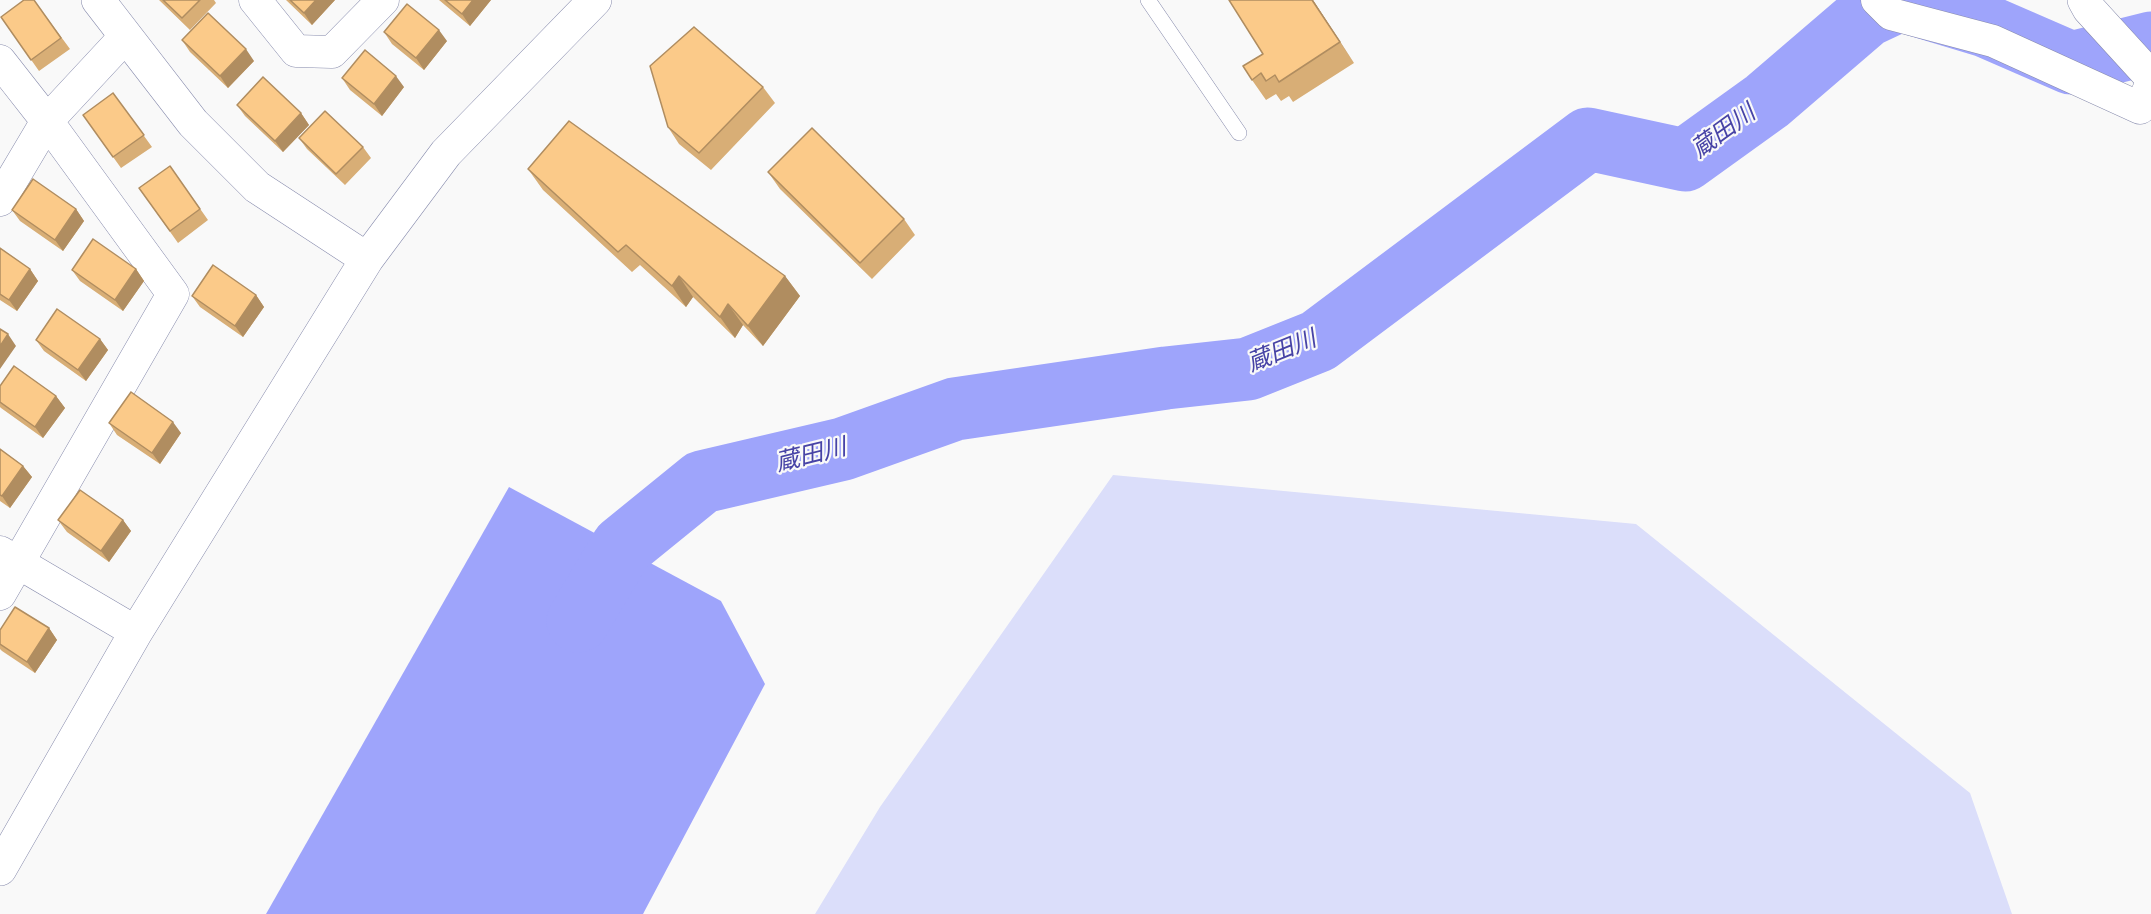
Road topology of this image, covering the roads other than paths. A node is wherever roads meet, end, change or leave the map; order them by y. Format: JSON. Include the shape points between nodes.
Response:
{"nodes":[{"id":1,"x":98,"y":0,"type":"edge"},
{"id":2,"x":255,"y":0,"type":"edge"},
{"id":3,"x":383,"y":0,"type":"edge"},
{"id":4,"x":596,"y":0,"type":"edge"},
{"id":5,"x":1148,"y":0,"type":"edge"},
{"id":6,"x":1877,"y":0,"type":"edge"},
{"id":7,"x":2084,"y":0,"type":"edge"},
{"id":8,"x":125,"y":37,"type":"junction"},
{"id":9,"x":0,"y":61,"type":"edge"},
{"id":10,"x":2151,"y":77,"type":"edge"},
{"id":11,"x":2151,"y":85,"type":"edge"},
{"id":12,"x":47,"y":121,"type":"junction"},
{"id":13,"x":1239,"y":133,"type":"dead end"},
{"id":14,"x":0,"y":200,"type":"edge"},
{"id":15,"x":367,"y":259,"type":"junction"},
{"id":16,"x":9,"y":557,"type":"edge"},
{"id":17,"x":0,"y":594,"type":"edge"},
{"id":18,"x":136,"y":632,"type":"junction"},
{"id":19,"x":0,"y":869,"type":"edge"}],
"edges":[{"from":1,"to":8,"type":"street"},
{"from":2,"to":3,"type":"street","via":[[296,51],[332,52]]},
{"from":4,"to":15,"type":"street","via":[[446,153]]},
{"from":5,"to":13,"type":"lane"},
{"from":6,"to":11,"type":"street","via":[[1891,15],[1994,41],[2140,108]]},
{"from":7,"to":10,"type":"street"},
{"from":8,"to":12,"type":"street"},
{"from":8,"to":15,"type":"street","via":[[193,123],[257,187]]},
{"from":9,"to":12,"type":"street"},
{"from":12,"to":14,"type":"street"},
{"from":12,"to":16,"type":"street","via":[[173,294]]},
{"from":15,"to":18,"type":"street"},
{"from":16,"to":17,"type":"street"},
{"from":16,"to":18,"type":"street"},
{"from":18,"to":19,"type":"street"}]}
